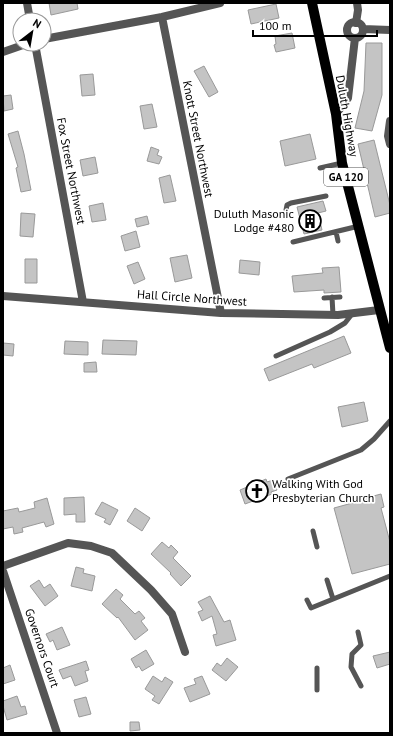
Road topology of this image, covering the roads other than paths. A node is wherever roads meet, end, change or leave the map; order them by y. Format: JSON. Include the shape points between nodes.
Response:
{"nodes":[{"id":1,"x":220,"y":3,"type":"edge"},
{"id":2,"x":312,"y":3,"type":"edge"},
{"id":3,"x":357,"y":3,"type":"edge"},
{"id":4,"x":162,"y":17,"type":"junction"},
{"id":5,"x":356,"y":23,"type":"junction"},
{"id":6,"x":363,"y":29,"type":"junction"},
{"id":7,"x":390,"y":30,"type":"edge"},
{"id":8,"x":52,"y":38,"type":"edge"},
{"id":9,"x":355,"y":38,"type":"junction"},
{"id":10,"x":36,"y":52,"type":"edge"},
{"id":11,"x":336,"y":114,"type":"junction"},
{"id":12,"x":390,"y":121,"type":"edge"},
{"id":13,"x":389,"y":138,"type":"edge"},
{"id":14,"x":342,"y":163,"type":"junction"},
{"id":15,"x":320,"y":168,"type":"dead end"},
{"id":16,"x":326,"y":196,"type":"dead end"},
{"id":17,"x":286,"y":210,"type":"dead end"},
{"id":18,"x":332,"y":226,"type":"dead end"},
{"id":19,"x":359,"y":226,"type":"junction"},
{"id":20,"x":334,"y":232,"type":"junction"},
{"id":21,"x":338,"y":241,"type":"dead end"},
{"id":22,"x":293,"y":242,"type":"dead end"},
{"id":23,"x":3,"y":296,"type":"edge"},
{"id":24,"x":332,"y":297,"type":"junction"},
{"id":25,"x":340,"y":297,"type":"dead end"},
{"id":26,"x":324,"y":298,"type":"dead end"},
{"id":27,"x":83,"y":302,"type":"junction"},
{"id":28,"x":379,"y":310,"type":"junction"},
{"id":29,"x":221,"y":313,"type":"junction"},
{"id":30,"x":352,"y":314,"type":"junction"},
{"id":31,"x":333,"y":315,"type":"junction"},
{"id":32,"x":390,"y":348,"type":"edge"},
{"id":33,"x":276,"y":356,"type":"dead end"},
{"id":34,"x":390,"y":421,"type":"edge"},
{"id":35,"x":288,"y":479,"type":"dead end"},
{"id":36,"x":313,"y":531,"type":"dead end"},
{"id":37,"x":317,"y":547,"type":"dead end"},
{"id":38,"x":3,"y":566,"type":"edge"},
{"id":39,"x":3,"y":571,"type":"edge"},
{"id":40,"x":390,"y":576,"type":"edge"},
{"id":41,"x":327,"y":580,"type":"dead end"},
{"id":42,"x":333,"y":599,"type":"junction"},
{"id":43,"x":307,"y":600,"type":"dead end"},
{"id":44,"x":358,"y":632,"type":"dead end"},
{"id":45,"x":185,"y":652,"type":"dead end"},
{"id":46,"x":317,"y":668,"type":"dead end"},
{"id":47,"x":361,"y":686,"type":"dead end"},
{"id":48,"x":317,"y":690,"type":"dead end"},
{"id":49,"x":57,"y":733,"type":"edge"}],
"edges":[{"from":1,"to":4,"type":"street"},
{"from":2,"to":11,"type":"main road","name":"Duluth Highway","number":"GA 120"},
{"from":3,"to":5,"type":"street"},
{"from":4,"to":8,"type":"street"},
{"from":4,"to":29,"type":"street","name":"Knott Street Northwest"},
{"from":5,"to":6,"type":"street"},
{"from":5,"to":9,"type":"street","via":[[351,24],[348,29],[349,35]]},
{"from":6,"to":7,"type":"street"},
{"from":6,"to":9,"type":"street","via":[[361,35]]},
{"from":9,"to":11,"type":"street","via":[[348,98]]},
{"from":10,"to":27,"type":"street","name":"Fox Street Northwest"},
{"from":11,"to":14,"type":"main road","name":"Duluth Highway","number":"GA 120"},
{"from":12,"to":13,"type":"street"},
{"from":14,"to":15,"type":"lane"},
{"from":14,"to":19,"type":"main road","name":"Duluth Highway","number":"GA 120"},
{"from":16,"to":17,"type":"lane","via":[[291,203],[287,205]]},
{"from":18,"to":20,"type":"lane"},
{"from":19,"to":20,"type":"lane"},
{"from":19,"to":28,"type":"main road","name":"Duluth Highway","number":"GA 120"},
{"from":20,"to":21,"type":"lane"},
{"from":20,"to":22,"type":"lane"},
{"from":23,"to":27,"type":"street","name":"Hall Circle Northwest"},
{"from":24,"to":25,"type":"lane"},
{"from":24,"to":26,"type":"lane"},
{"from":24,"to":31,"type":"lane"},
{"from":27,"to":29,"type":"street","name":"Hall Circle Northwest"},
{"from":28,"to":30,"type":"street","name":"Hall Circle Northwest"},
{"from":28,"to":32,"type":"main road","name":"Duluth Highway","number":"GA 120"},
{"from":29,"to":31,"type":"street","name":"Hall Circle Northwest"},
{"from":30,"to":31,"type":"street","name":"Hall Circle Northwest"},
{"from":30,"to":33,"type":"lane","via":[[345,323],[330,332]]},
{"from":34,"to":35,"type":"lane","via":[[361,450]]},
{"from":36,"to":37,"type":"lane"},
{"from":38,"to":45,"type":"street","via":[[68,543],[91,546],[112,554],[151,590],[172,614]]},
{"from":39,"to":49,"type":"street","name":"Governors Court"},
{"from":40,"to":42,"type":"lane"},
{"from":41,"to":42,"type":"lane"},
{"from":42,"to":43,"type":"lane","via":[[311,608]]},
{"from":44,"to":47,"type":"lane","via":[[361,645],[352,654],[351,668]]},
{"from":46,"to":48,"type":"lane"}]}
